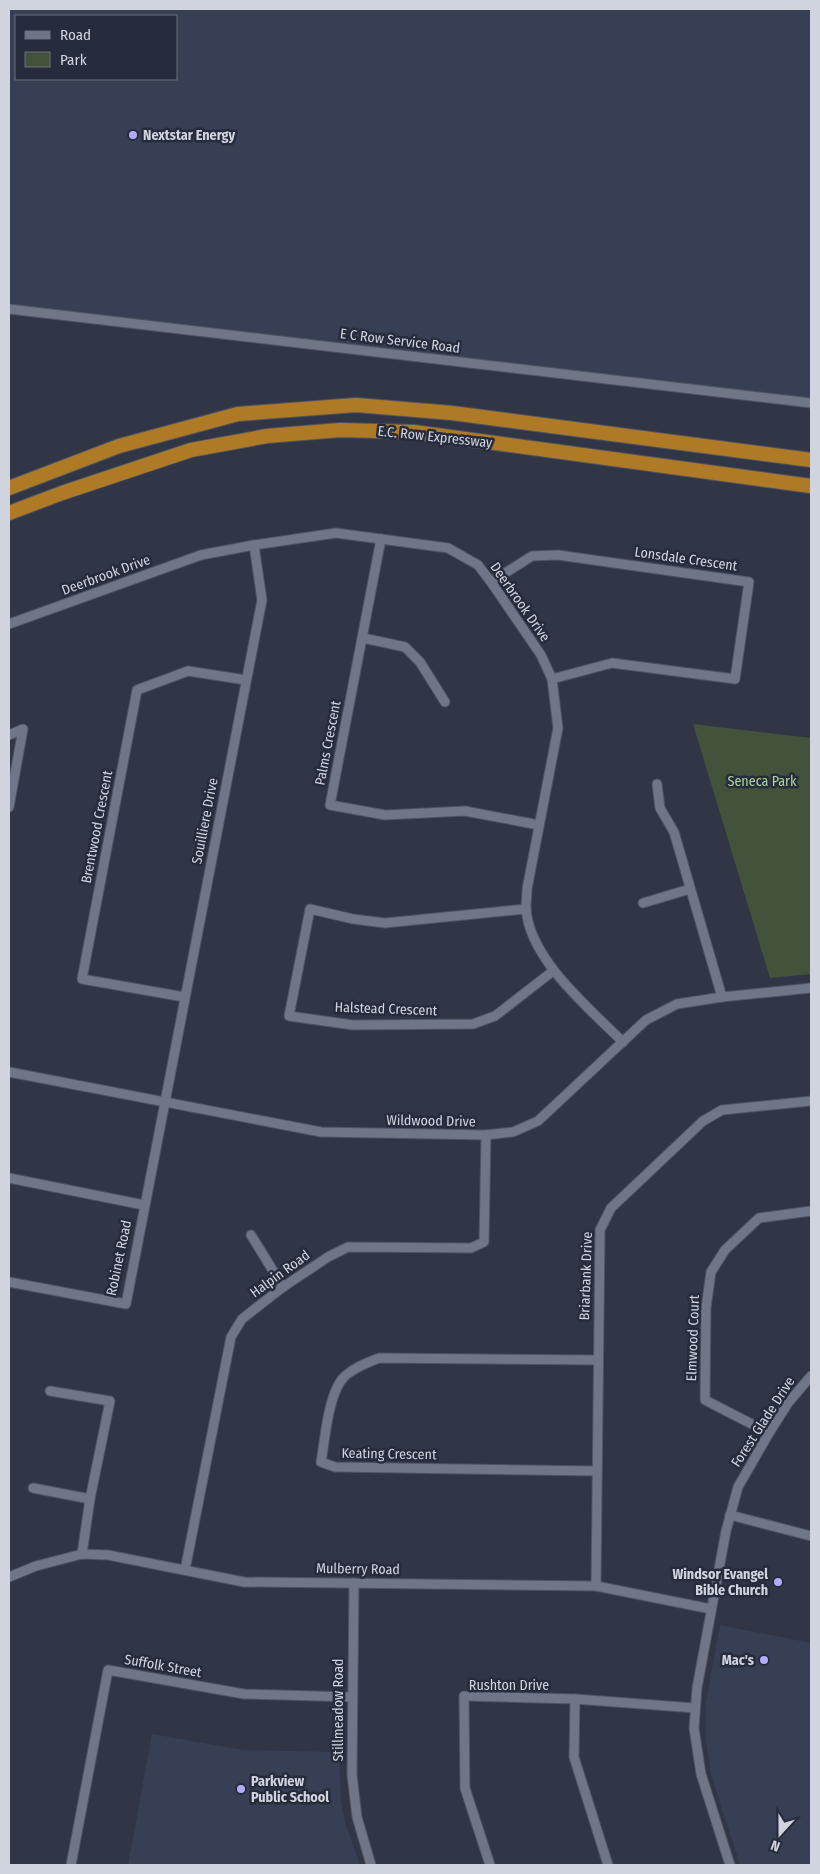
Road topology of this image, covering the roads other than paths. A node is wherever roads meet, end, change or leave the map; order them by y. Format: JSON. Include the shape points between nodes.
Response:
{"nodes":[{"id":1,"x":9,"y":309,"type":"edge"},
{"id":2,"x":811,"y":403,"type":"edge"},
{"id":3,"x":811,"y":460,"type":"edge"},
{"id":4,"x":811,"y":486,"type":"edge"},
{"id":5,"x":9,"y":488,"type":"edge"},
{"id":6,"x":9,"y":513,"type":"edge"},
{"id":7,"x":381,"y":539,"type":"junction"},
{"id":8,"x":254,"y":545,"type":"junction"},
{"id":9,"x":492,"y":582,"type":"junction"},
{"id":10,"x":9,"y":624,"type":"edge"},
{"id":11,"x":363,"y":638,"type":"junction"},
{"id":12,"x":552,"y":679,"type":"junction"},
{"id":13,"x":246,"y":680,"type":"junction"},
{"id":14,"x":445,"y":702,"type":"dead end"},
{"id":15,"x":9,"y":735,"type":"edge"},
{"id":16,"x":657,"y":784,"type":"dead end"},
{"id":17,"x":9,"y":807,"type":"edge"},
{"id":18,"x":539,"y":825,"type":"junction"},
{"id":19,"x":690,"y":889,"type":"junction"},
{"id":20,"x":643,"y":903,"type":"dead end"},
{"id":21,"x":526,"y":909,"type":"junction"},
{"id":22,"x":553,"y":971,"type":"junction"},
{"id":23,"x":811,"y":988,"type":"edge"},
{"id":24,"x":184,"y":997,"type":"junction"},
{"id":25,"x":722,"y":997,"type":"junction"},
{"id":26,"x":623,"y":1042,"type":"junction"},
{"id":27,"x":9,"y":1072,"type":"edge"},
{"id":28,"x":811,"y":1101,"type":"edge"},
{"id":29,"x":164,"y":1102,"type":"junction"},
{"id":30,"x":486,"y":1135,"type":"junction"},
{"id":31,"x":9,"y":1178,"type":"edge"},
{"id":32,"x":144,"y":1205,"type":"junction"},
{"id":33,"x":811,"y":1211,"type":"edge"},
{"id":34,"x":251,"y":1235,"type":"dead end"},
{"id":35,"x":9,"y":1282,"type":"edge"},
{"id":36,"x":283,"y":1287,"type":"junction"},
{"id":37,"x":597,"y":1360,"type":"junction"},
{"id":38,"x":811,"y":1376,"type":"edge"},
{"id":39,"x":50,"y":1391,"type":"dead end"},
{"id":40,"x":769,"y":1432,"type":"junction"},
{"id":41,"x":596,"y":1471,"type":"junction"},
{"id":42,"x":33,"y":1488,"type":"dead end"},
{"id":43,"x":90,"y":1499,"type":"junction"},
{"id":44,"x":730,"y":1515,"type":"junction"},
{"id":45,"x":811,"y":1536,"type":"edge"},
{"id":46,"x":82,"y":1554,"type":"junction"},
{"id":47,"x":185,"y":1570,"type":"junction"},
{"id":48,"x":9,"y":1577,"type":"edge"},
{"id":49,"x":354,"y":1583,"type":"junction"},
{"id":50,"x":596,"y":1586,"type":"junction"},
{"id":51,"x":711,"y":1609,"type":"junction"},
{"id":52,"x":352,"y":1697,"type":"junction"},
{"id":53,"x":575,"y":1699,"type":"junction"},
{"id":54,"x":695,"y":1708,"type":"junction"},
{"id":55,"x":71,"y":1865,"type":"edge"},
{"id":56,"x":371,"y":1865,"type":"edge"},
{"id":57,"x":490,"y":1865,"type":"edge"},
{"id":58,"x":608,"y":1865,"type":"edge"},
{"id":59,"x":730,"y":1865,"type":"edge"}],
"edges":[{"from":1,"to":2,"type":"street","name":"E C Row Service Road"},
{"from":3,"to":5,"type":"highway","name":"E.C. Row Expressway","via":[[452,413],[356,405],[238,414],[119,446]]},
{"from":4,"to":6,"type":"highway","name":"E.C. Row Expressway","via":[[414,432],[340,430],[267,436],[191,450]]},
{"from":7,"to":8,"type":"street","name":"Deerbrook Drive","via":[[336,533]]},
{"from":7,"to":9,"type":"street","name":"Deerbrook Drive","via":[[448,548],[478,565]]},
{"from":7,"to":11,"type":"street","name":"Palms Crescent"},
{"from":8,"to":10,"type":"street","name":"Deerbrook Drive","via":[[201,555]]},
{"from":8,"to":13,"type":"street","name":"Souilliere Drive","via":[[262,600]]},
{"from":9,"to":12,"type":"street","name":"Deerbrook Drive","via":[[541,655]]},
{"from":9,"to":12,"type":"street","name":"Lonsdale Crescent","via":[[532,556],[558,555],[750,582],[735,679],[612,663]]},
{"from":11,"to":14,"type":"street","via":[[405,647],[420,662]]},
{"from":11,"to":18,"type":"street","name":"Palms Crescent","via":[[330,805],[385,815],[465,811]]},
{"from":12,"to":18,"type":"street","name":"Deerbrook Drive","via":[[558,728]]},
{"from":13,"to":24,"type":"street","name":"Souilliere Drive"},
{"from":13,"to":24,"type":"street","name":"Brentwood Crescent","via":[[188,670],[137,690],[82,979]]},
{"from":15,"to":17,"type":"street","via":[[24,729]]},
{"from":16,"to":19,"type":"street","via":[[660,808],[674,832]]},
{"from":18,"to":21,"type":"street","name":"Deerbrook Drive"},
{"from":19,"to":20,"type":"street"},
{"from":19,"to":25,"type":"street"},
{"from":21,"to":22,"type":"street","name":"Deerbrook Drive","via":[[534,940]]},
{"from":21,"to":22,"type":"street","name":"Halstead Crescent","via":[[384,923],[310,909],[289,1016],[353,1025],[473,1024],[495,1016]]},
{"from":22,"to":26,"type":"street","name":"Deerbrook Drive"},
{"from":23,"to":25,"type":"street","name":"Wildwood Drive"},
{"from":24,"to":29,"type":"street","name":"Souilliere Drive"},
{"from":25,"to":26,"type":"street","name":"Wildwood Drive","via":[[677,1004],[646,1020]]},
{"from":26,"to":30,"type":"street","name":"Wildwood Drive","via":[[538,1122],[513,1132]]},
{"from":27,"to":29,"type":"street","name":"Wildwood Drive"},
{"from":28,"to":37,"type":"street","name":"Briarbank Drive","via":[[722,1110],[703,1121],[612,1208],[600,1230]]},
{"from":29,"to":30,"type":"street","name":"Wildwood Drive","via":[[321,1132]]},
{"from":29,"to":32,"type":"street","name":"Robinet Road"},
{"from":30,"to":36,"type":"street","name":"Halpin Road","via":[[484,1242],[471,1248],[348,1247]]},
{"from":31,"to":32,"type":"street"},
{"from":32,"to":35,"type":"street","name":"Robinet Road","via":[[126,1304]]},
{"from":33,"to":40,"type":"street","name":"Elmwood Court","via":[[759,1218],[725,1250],[712,1272],[706,1308],[706,1400]]},
{"from":34,"to":36,"type":"street"},
{"from":36,"to":47,"type":"street","name":"Halpin Road","via":[[242,1319],[231,1337]]},
{"from":37,"to":41,"type":"street","name":"Briarbank Drive"},
{"from":37,"to":41,"type":"street","name":"Keating Crescent","via":[[379,1358],[359,1366],[344,1377],[334,1393],[320,1462],[335,1467]]},
{"from":38,"to":40,"type":"street","name":"Forest Glade Drive"},
{"from":39,"to":43,"type":"street","via":[[110,1401]]},
{"from":40,"to":44,"type":"street","name":"Forest Glade Drive","via":[[741,1482]]},
{"from":41,"to":50,"type":"street","name":"Briarbank Drive"},
{"from":42,"to":43,"type":"street"},
{"from":43,"to":46,"type":"street"},
{"from":44,"to":45,"type":"street"},
{"from":44,"to":51,"type":"street","name":"Forest Glade Drive"},
{"from":46,"to":47,"type":"street","name":"Mulberry Road","via":[[108,1555]]},
{"from":46,"to":48,"type":"street","name":"Mulberry Road"},
{"from":47,"to":49,"type":"street","name":"Mulberry Road","via":[[244,1582]]},
{"from":49,"to":50,"type":"street","name":"Mulberry Road"},
{"from":49,"to":52,"type":"street","name":"Stillmeadow Road"},
{"from":50,"to":51,"type":"street","name":"Mulberry Road"},
{"from":51,"to":54,"type":"street","name":"Forest Glade Drive"},
{"from":52,"to":55,"type":"street","name":"Suffolk Street","via":[[244,1694],[108,1670]]},
{"from":52,"to":56,"type":"street","name":"Stillmeadow Road","via":[[352,1775],[357,1817]]},
{"from":53,"to":54,"type":"street","name":"Rushton Drive"},
{"from":53,"to":57,"type":"street","name":"Rushton Drive","via":[[464,1696],[466,1788]]},
{"from":53,"to":58,"type":"street","via":[[574,1757]]},
{"from":54,"to":59,"type":"street","name":"Forest Glade Drive","via":[[694,1728],[701,1774]]}]}
